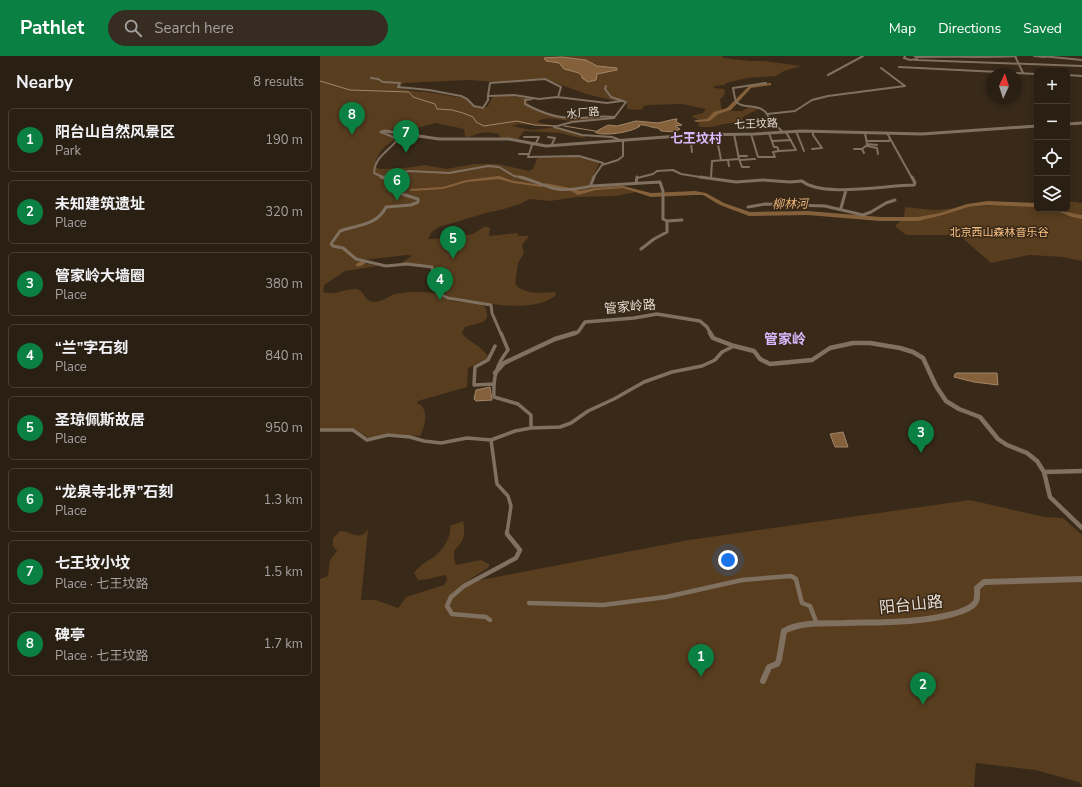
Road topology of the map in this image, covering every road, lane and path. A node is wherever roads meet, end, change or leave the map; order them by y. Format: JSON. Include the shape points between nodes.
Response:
{"nodes":[{"id":1,"x":863,"y":56,"type":"edge"},
{"id":2,"x":899,"y":56,"type":"edge"},
{"id":3,"x":905,"y":56,"type":"edge"},
{"id":4,"x":949,"y":56,"type":"edge"},
{"id":5,"x":1015,"y":56,"type":"edge"},
{"id":6,"x":1034,"y":56,"type":"edge"},
{"id":7,"x":1042,"y":56,"type":"edge"},
{"id":8,"x":916,"y":57,"type":"edge"},
{"id":9,"x":995,"y":57,"type":"edge"},
{"id":10,"x":1052,"y":58,"type":"junction"},
{"id":11,"x":1082,"y":60,"type":"edge"},
{"id":12,"x":951,"y":62,"type":"junction"},
{"id":13,"x":1019,"y":64,"type":"junction"},
{"id":14,"x":1082,"y":66,"type":"edge"},
{"id":15,"x":899,"y":67,"type":"dead end"},
{"id":16,"x":881,"y":68,"type":"dead end"},
{"id":17,"x":954,"y":69,"type":"junction"},
{"id":18,"x":1023,"y":73,"type":"junction"},
{"id":19,"x":1034,"y":74,"type":"edge"},
{"id":20,"x":1070,"y":75,"type":"edge"},
{"id":21,"x":828,"y":76,"type":"dead end"},
{"id":22,"x":1082,"y":76,"type":"edge"},
{"id":23,"x":371,"y":78,"type":"dead end"},
{"id":24,"x":766,"y":83,"type":"dead end"},
{"id":25,"x":606,"y":86,"type":"dead end"},
{"id":26,"x":488,"y":96,"type":"junction"},
{"id":27,"x":558,"y":97,"type":"junction"},
{"id":28,"x":539,"y":99,"type":"junction"},
{"id":29,"x":622,"y":101,"type":"junction"},
{"id":30,"x":767,"y":114,"type":"junction"},
{"id":31,"x":614,"y":117,"type":"junction"},
{"id":32,"x":1082,"y":123,"type":"edge"},
{"id":33,"x":1070,"y":124,"type":"edge"},
{"id":34,"x":1034,"y":126,"type":"edge"},
{"id":35,"x":796,"y":131,"type":"junction"},
{"id":36,"x":813,"y":131,"type":"junction"},
{"id":37,"x":381,"y":132,"type":"joint"},
{"id":38,"x":785,"y":132,"type":"junction"},
{"id":39,"x":865,"y":132,"type":"junction"},
{"id":40,"x":769,"y":133,"type":"junction"},
{"id":41,"x":888,"y":133,"type":"junction"},
{"id":42,"x":716,"y":134,"type":"junction"},
{"id":43,"x":734,"y":134,"type":"junction"},
{"id":44,"x":751,"y":134,"type":"junction"},
{"id":45,"x":690,"y":135,"type":"junction"},
{"id":46,"x":524,"y":137,"type":"dead end"},
{"id":47,"x":548,"y":137,"type":"dead end"},
{"id":48,"x":890,"y":139,"type":"junction"},
{"id":49,"x":791,"y":140,"type":"junction"},
{"id":50,"x":623,"y":141,"type":"junction"},
{"id":51,"x":773,"y":141,"type":"junction"},
{"id":52,"x":533,"y":144,"type":"junction"},
{"id":53,"x":867,"y":144,"type":"junction"},
{"id":54,"x":877,"y":144,"type":"dead end"},
{"id":55,"x":551,"y":146,"type":"junction"},
{"id":56,"x":812,"y":149,"type":"dead end"},
{"id":57,"x":854,"y":149,"type":"dead end"},
{"id":58,"x":862,"y":149,"type":"junction"},
{"id":59,"x":780,"y":151,"type":"junction"},
{"id":60,"x":804,"y":151,"type":"dead end"},
{"id":61,"x":692,"y":152,"type":"dead end"},
{"id":62,"x":864,"y":153,"type":"dead end"},
{"id":63,"x":519,"y":154,"type":"dead end"},
{"id":64,"x":528,"y":154,"type":"junction"},
{"id":65,"x":878,"y":154,"type":"dead end"},
{"id":66,"x":747,"y":156,"type":"dead end"},
{"id":67,"x":739,"y":158,"type":"junction"},
{"id":68,"x":721,"y":160,"type":"junction"},
{"id":69,"x":728,"y":160,"type":"junction"},
{"id":70,"x":755,"y":160,"type":"dead end"},
{"id":71,"x":603,"y":163,"type":"junction"},
{"id":72,"x":729,"y":166,"type":"dead end"},
{"id":73,"x":750,"y":167,"type":"dead end"},
{"id":74,"x":381,"y":178,"type":"junction"},
{"id":75,"x":711,"y":178,"type":"junction"},
{"id":76,"x":636,"y":183,"type":"junction"},
{"id":77,"x":592,"y":186,"type":"junction"},
{"id":78,"x":846,"y":190,"type":"junction"},
{"id":79,"x":895,"y":200,"type":"dead end"},
{"id":80,"x":748,"y":207,"type":"dead end"},
{"id":81,"x":841,"y":208,"type":"junction"},
{"id":82,"x":682,"y":220,"type":"dead end"},
{"id":83,"x":667,"y":221,"type":"junction"},
{"id":84,"x":640,"y":249,"type":"dead end"},
{"id":85,"x":495,"y":346,"type":"dead end"},
{"id":86,"x":734,"y":346,"type":"junction"},
{"id":87,"x":495,"y":373,"type":"junction"},
{"id":88,"x":493,"y":384,"type":"junction"},
{"id":89,"x":531,"y":428,"type":"junction"},
{"id":90,"x":320,"y":430,"type":"edge"},
{"id":91,"x":491,"y":440,"type":"junction"},
{"id":92,"x":1082,"y":471,"type":"edge"},
{"id":93,"x":1044,"y":472,"type":"junction"},
{"id":94,"x":1082,"y":528,"type":"edge"},
{"id":95,"x":1082,"y":579,"type":"edge"},
{"id":96,"x":529,"y":603,"type":"dead end"},
{"id":97,"x":490,"y":620,"type":"dead end"},
{"id":98,"x":817,"y":625,"type":"junction"},
{"id":99,"x":763,"y":681,"type":"dead end"}],
"edges":[{"from":1,"to":21,"type":"street"},
{"from":2,"to":3,"type":"street"},
{"from":3,"to":8,"type":"street","via":[[908,60]]},
{"from":4,"to":8,"type":"street"},
{"from":4,"to":9,"type":"street"},
{"from":4,"to":12,"type":"street"},
{"from":5,"to":9,"type":"street"},
{"from":5,"to":13,"type":"street"},
{"from":6,"to":10,"type":"street"},
{"from":7,"to":10,"type":"street"},
{"from":8,"to":12,"type":"street"},
{"from":10,"to":11,"type":"street"},
{"from":12,"to":13,"type":"street"},
{"from":12,"to":17,"type":"street"},
{"from":13,"to":14,"type":"street"},
{"from":13,"to":18,"type":"street"},
{"from":15,"to":17,"type":"street"},
{"from":16,"to":30,"type":"street","via":[[905,86],[828,96],[812,100],[795,111]]},
{"from":17,"to":18,"type":"street"},
{"from":18,"to":19,"type":"street"},
{"from":20,"to":22,"type":"street"},
{"from":23,"to":26,"type":"street","via":[[400,84],[398,87],[461,96],[474,106],[483,108]]},
{"from":24,"to":30,"type":"street","via":[[733,88],[733,93],[739,104],[760,107]]},
{"from":25,"to":29,"type":"street","name":"水厂路","via":[[605,89],[611,97]]},
{"from":26,"to":27,"type":"street","via":[[490,83],[544,79],[561,87]]},
{"from":26,"to":28,"type":"street","via":[[514,95]]},
{"from":27,"to":28,"type":"street"},
{"from":27,"to":29,"type":"street","via":[[607,103]]},
{"from":28,"to":31,"type":"street","via":[[525,100],[525,104],[569,118],[597,115]]},
{"from":29,"to":31,"type":"street","name":"水厂路","via":[[626,102]]},
{"from":30,"to":38,"type":"street","via":[[770,120]]},
{"from":31,"to":50,"type":"street","name":"水厂路","via":[[567,122],[554,127],[582,136],[612,137]]},
{"from":32,"to":33,"type":"street"},
{"from":34,"to":41,"type":"street","name":"七王坟路","via":[[922,134]]},
{"from":35,"to":36,"type":"street","name":"七王坟路"},
{"from":35,"to":38,"type":"street","name":"七王坟路"},
{"from":35,"to":60,"type":"street"},
{"from":36,"to":39,"type":"street","name":"七王坟路"},
{"from":36,"to":56,"type":"street","via":[[822,148]]},
{"from":37,"to":52,"type":"street","name":"七王坟路","via":[[439,139],[509,139]]},
{"from":37,"to":74,"type":"street","via":[[398,139],[378,158],[374,173]]},
{"from":38,"to":40,"type":"street","name":"七王坟路"},
{"from":38,"to":49,"type":"street"},
{"from":39,"to":41,"type":"street","name":"七王坟路"},
{"from":39,"to":53,"type":"street"},
{"from":40,"to":44,"type":"street","name":"七王坟路"},
{"from":40,"to":51,"type":"street"},
{"from":41,"to":48,"type":"street"},
{"from":42,"to":43,"type":"street","name":"七王坟路"},
{"from":42,"to":45,"type":"street","name":"七王坟路"},
{"from":42,"to":68,"type":"street"},
{"from":43,"to":44,"type":"street","name":"七王坟路"},
{"from":43,"to":67,"type":"street"},
{"from":44,"to":59,"type":"street","via":[[758,157],[775,157],[773,152]]},
{"from":45,"to":50,"type":"street","name":"七王坟路"},
{"from":45,"to":61,"type":"street"},
{"from":46,"to":52,"type":"street","via":[[539,137]]},
{"from":47,"to":55,"type":"street","via":[[554,138]]},
{"from":48,"to":53,"type":"street"},
{"from":48,"to":78,"type":"street","via":[[915,183],[914,186]]},
{"from":49,"to":51,"type":"street"},
{"from":49,"to":59,"type":"street","via":[[796,150]]},
{"from":50,"to":55,"type":"street","name":"七王坟路"},
{"from":50,"to":71,"type":"street","via":[[623,156]]},
{"from":51,"to":59,"type":"street","via":[[774,147],[777,146]]},
{"from":52,"to":55,"type":"street","name":"七王坟路"},
{"from":52,"to":64,"type":"street"},
{"from":53,"to":54,"type":"street"},
{"from":53,"to":58,"type":"street"},
{"from":53,"to":65,"type":"street","via":[[877,148]]},
{"from":57,"to":58,"type":"street"},
{"from":58,"to":62,"type":"street"},
{"from":63,"to":64,"type":"street"},
{"from":64,"to":71,"type":"street","via":[[530,157],[583,156]]},
{"from":66,"to":67,"type":"street"},
{"from":67,"to":69,"type":"street"},
{"from":67,"to":70,"type":"street"},
{"from":67,"to":73,"type":"street","via":[[742,167]]},
{"from":68,"to":69,"type":"street"},
{"from":68,"to":75,"type":"street","via":[[712,161]]},
{"from":69,"to":72,"type":"street"},
{"from":71,"to":77,"type":"street","via":[[594,175]]},
{"from":74,"to":77,"type":"street","via":[[409,171],[449,173],[488,166],[502,168],[514,176],[530,179],[550,188],[574,190]]},
{"from":74,"to":87,"type":"street","via":[[394,180],[394,188],[399,193],[418,199],[418,202],[413,205],[386,207],[384,213],[359,227],[340,231],[332,245],[343,248],[356,258],[386,266],[407,264],[432,268],[437,292],[448,298],[491,305],[496,324],[508,350],[497,364]]},
{"from":75,"to":76,"type":"street","via":[[663,170],[637,177]]},
{"from":75,"to":78,"type":"street","via":[[736,182],[802,181],[808,186]]},
{"from":76,"to":77,"type":"street"},
{"from":76,"to":83,"type":"street","via":[[660,182],[663,191],[663,219]]},
{"from":78,"to":81,"type":"street"},
{"from":79,"to":81,"type":"street","via":[[888,201],[870,214],[855,214]]},
{"from":80,"to":81,"type":"street","via":[[772,204]]},
{"from":82,"to":83,"type":"street"},
{"from":83,"to":84,"type":"street","via":[[667,232]]},
{"from":85,"to":88,"type":"street","via":[[488,361],[475,367],[474,385]]},
{"from":86,"to":87,"type":"street","name":"管家岭路","via":[[714,338],[700,321],[685,318],[657,314],[593,321],[585,322],[578,332],[555,339],[504,363]]},
{"from":86,"to":89,"type":"street","via":[[702,366],[672,372],[644,382],[571,423],[552,428]]},
{"from":86,"to":93,"type":"street","name":"管家岭路","via":[[754,351],[764,362],[773,364],[812,360],[830,348],[854,343],[870,343],[908,350],[923,358],[946,401],[980,417],[998,439],[1027,453],[1037,461]]},
{"from":87,"to":88,"type":"street"},
{"from":88,"to":89,"type":"street","via":[[494,396],[518,404],[531,415]]},
{"from":89,"to":91,"type":"street","via":[[511,431]]},
{"from":90,"to":91,"type":"street","via":[[353,430],[367,440],[388,435],[441,443],[467,438]]},
{"from":91,"to":97,"type":"street","via":[[497,484],[511,500],[508,534],[520,550],[516,558],[464,586],[451,598],[447,606],[452,614],[486,617]]},
{"from":92,"to":93,"type":"street"},
{"from":93,"to":94,"type":"street","name":"管家岭路","via":[[1050,497]]},
{"from":95,"to":98,"type":"street","name":"阳台山路","via":[[984,582],[977,588],[974,604],[967,610],[922,620]]},
{"from":96,"to":98,"type":"street","via":[[603,605],[666,598],[742,580],[792,576],[796,579],[802,603],[810,606]]},
{"from":98,"to":99,"type":"street","name":"阳台山路","via":[[784,631],[779,660],[777,664],[768,667]]}]}
